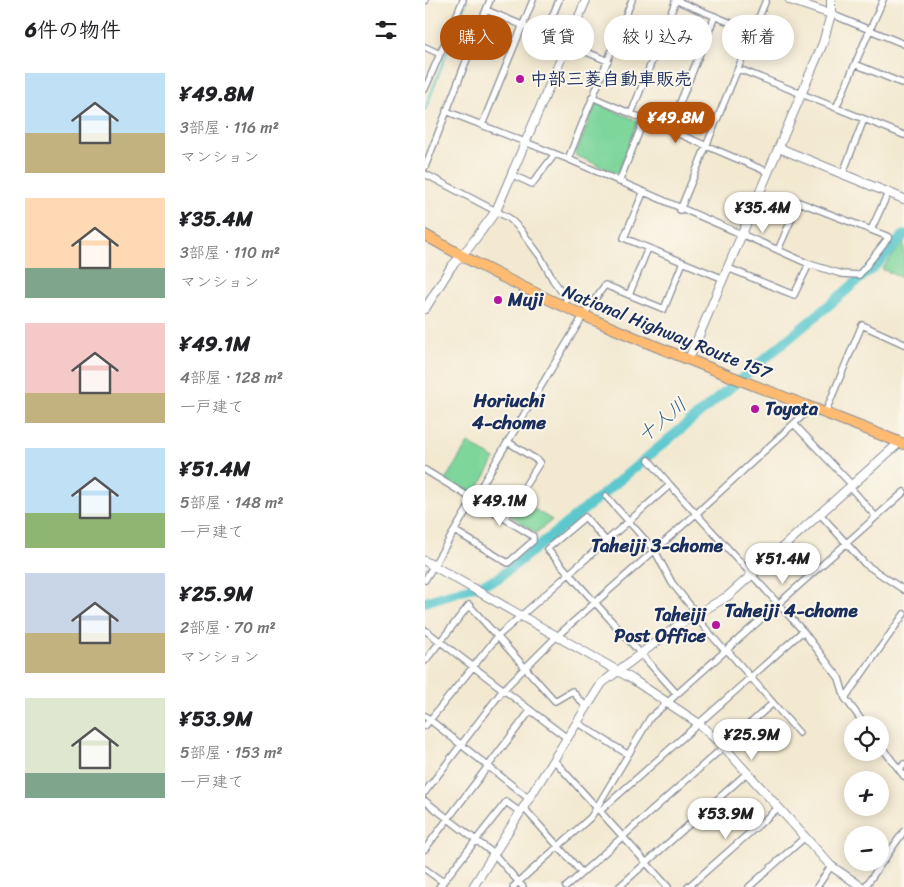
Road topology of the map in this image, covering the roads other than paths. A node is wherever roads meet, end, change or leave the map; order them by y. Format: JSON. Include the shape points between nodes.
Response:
{"nodes":[{"id":1,"x":463,"y":0,"type":"edge"},
{"id":2,"x":490,"y":0,"type":"edge"},
{"id":3,"x":533,"y":0,"type":"edge"},
{"id":4,"x":559,"y":0,"type":"edge"},
{"id":5,"x":586,"y":0,"type":"edge"},
{"id":6,"x":632,"y":0,"type":"edge"},
{"id":7,"x":676,"y":0,"type":"edge"},
{"id":8,"x":766,"y":0,"type":"edge"},
{"id":9,"x":790,"y":0,"type":"edge"},
{"id":10,"x":831,"y":0,"type":"edge"},
{"id":11,"x":883,"y":0,"type":"edge"},
{"id":12,"x":486,"y":10,"type":"junction"},
{"id":13,"x":831,"y":14,"type":"junction"},
{"id":14,"x":457,"y":15,"type":"edge"},
{"id":15,"x":527,"y":15,"type":"edge"},
{"id":16,"x":553,"y":15,"type":"edge"},
{"id":17,"x":580,"y":15,"type":"edge"},
{"id":18,"x":760,"y":15,"type":"edge"},
{"id":19,"x":715,"y":16,"type":"junction"},
{"id":20,"x":722,"y":19,"type":"edge"},
{"id":21,"x":522,"y":26,"type":"edge"},
{"id":22,"x":522,"y":28,"type":"edge"},
{"id":23,"x":869,"y":31,"type":"junction"},
{"id":24,"x":904,"y":44,"type":"edge"},
{"id":25,"x":425,"y":47,"type":"edge"},
{"id":26,"x":440,"y":54,"type":"joint"},
{"id":27,"x":594,"y":55,"type":"edge"},
{"id":28,"x":561,"y":60,"type":"edge"},
{"id":29,"x":742,"y":60,"type":"edge"},
{"id":30,"x":608,"y":61,"type":"junction"},
{"id":31,"x":855,"y":64,"type":"junction"},
{"id":32,"x":739,"y":69,"type":"junction"},
{"id":33,"x":904,"y":84,"type":"edge"},
{"id":34,"x":425,"y":89,"type":"edge"},
{"id":35,"x":802,"y":96,"type":"junction"},
{"id":36,"x":592,"y":97,"type":"junction"},
{"id":37,"x":836,"y":108,"type":"junction"},
{"id":38,"x":446,"y":111,"type":"junction"},
{"id":39,"x":631,"y":114,"type":"junction"},
{"id":40,"x":864,"y":119,"type":"junction"},
{"id":41,"x":644,"y":120,"type":"junction"},
{"id":42,"x":482,"y":125,"type":"junction"},
{"id":43,"x":669,"y":130,"type":"junction"},
{"id":44,"x":904,"y":135,"type":"edge"},
{"id":45,"x":527,"y":143,"type":"junction"},
{"id":46,"x":706,"y":146,"type":"junction"},
{"id":47,"x":779,"y":148,"type":"junction"},
{"id":48,"x":555,"y":154,"type":"junction"},
{"id":49,"x":568,"y":159,"type":"junction"},
{"id":50,"x":425,"y":168,"type":"edge"},
{"id":51,"x":767,"y":172,"type":"junction"},
{"id":52,"x":843,"y":173,"type":"junction"},
{"id":53,"x":425,"y":174,"type":"edge"},
{"id":54,"x":513,"y":175,"type":"junction"},
{"id":55,"x":619,"y":182,"type":"junction"},
{"id":56,"x":888,"y":193,"type":"junction"},
{"id":57,"x":643,"y":194,"type":"junction"},
{"id":58,"x":904,"y":199,"type":"edge"},
{"id":59,"x":680,"y":210,"type":"junction"},
{"id":60,"x":496,"y":211,"type":"junction"},
{"id":61,"x":871,"y":230,"type":"junction"},
{"id":62,"x":425,"y":235,"type":"edge"},
{"id":63,"x":741,"y":236,"type":"junction"},
{"id":64,"x":648,"y":248,"type":"junction"},
{"id":65,"x":778,"y":250,"type":"junction"},
{"id":66,"x":461,"y":255,"type":"junction"},
{"id":67,"x":683,"y":262,"type":"junction"},
{"id":68,"x":809,"y":264,"type":"junction"},
{"id":69,"x":728,"y":268,"type":"junction"},
{"id":70,"x":724,"y":279,"type":"junction"},
{"id":71,"x":629,"y":295,"type":"junction"},
{"id":72,"x":563,"y":307,"type":"junction"},
{"id":73,"x":425,"y":309,"type":"edge"},
{"id":74,"x":583,"y":316,"type":"junction"},
{"id":75,"x":904,"y":344,"type":"edge"},
{"id":76,"x":689,"y":359,"type":"junction"},
{"id":77,"x":812,"y":407,"type":"junction"},
{"id":78,"x":825,"y":412,"type":"junction"},
{"id":79,"x":795,"y":425,"type":"junction"},
{"id":80,"x":508,"y":442,"type":"junction"},
{"id":81,"x":902,"y":443,"type":"edge"},
{"id":82,"x":649,"y":460,"type":"dead end"},
{"id":83,"x":425,"y":470,"type":"edge"},
{"id":84,"x":670,"y":484,"type":"junction"},
{"id":85,"x":851,"y":486,"type":"junction"},
{"id":86,"x":904,"y":492,"type":"edge"},
{"id":87,"x":606,"y":496,"type":"dead end"},
{"id":88,"x":473,"y":499,"type":"junction"},
{"id":89,"x":697,"y":513,"type":"junction"},
{"id":90,"x":820,"y":514,"type":"junction"},
{"id":91,"x":876,"y":517,"type":"junction"},
{"id":92,"x":505,"y":518,"type":"junction"},
{"id":93,"x":629,"y":521,"type":"junction"},
{"id":94,"x":455,"y":531,"type":"junction"},
{"id":95,"x":606,"y":541,"type":"junction"},
{"id":96,"x":845,"y":544,"type":"junction"},
{"id":97,"x":655,"y":551,"type":"junction"},
{"id":98,"x":425,"y":561,"type":"edge"},
{"id":99,"x":435,"y":566,"type":"junction"},
{"id":100,"x":568,"y":574,"type":"junction"},
{"id":101,"x":753,"y":574,"type":"junction"},
{"id":102,"x":425,"y":580,"type":"edge"},
{"id":103,"x":904,"y":590,"type":"edge"},
{"id":104,"x":596,"y":602,"type":"junction"},
{"id":105,"x":778,"y":604,"type":"junction"},
{"id":106,"x":904,"y":614,"type":"edge"},
{"id":107,"x":695,"y":615,"type":"junction"},
{"id":108,"x":520,"y":616,"type":"junction"},
{"id":109,"x":425,"y":630,"type":"edge"},
{"id":110,"x":803,"y":631,"type":"junction"},
{"id":111,"x":498,"y":636,"type":"junction"},
{"id":112,"x":556,"y":637,"type":"junction"},
{"id":113,"x":440,"y":642,"type":"junction"},
{"id":114,"x":726,"y":650,"type":"junction"},
{"id":115,"x":642,"y":653,"type":"junction"},
{"id":116,"x":425,"y":661,"type":"edge"},
{"id":117,"x":473,"y":667,"type":"junction"},
{"id":118,"x":525,"y":668,"type":"junction"},
{"id":119,"x":617,"y":672,"type":"junction"},
{"id":120,"x":749,"y":676,"type":"junction"},
{"id":121,"x":503,"y":690,"type":"junction"},
{"id":122,"x":677,"y":694,"type":"junction"},
{"id":123,"x":845,"y":698,"type":"junction"},
{"id":124,"x":669,"y":702,"type":"junction"},
{"id":125,"x":773,"y":703,"type":"junction"},
{"id":126,"x":586,"y":707,"type":"junction"},
{"id":127,"x":530,"y":711,"type":"junction"},
{"id":128,"x":858,"y":716,"type":"edge"},
{"id":129,"x":427,"y":718,"type":"edge"},
{"id":130,"x":577,"y":722,"type":"junction"},
{"id":131,"x":698,"y":723,"type":"junction"},
{"id":132,"x":425,"y":726,"type":"edge"},
{"id":133,"x":799,"y":733,"type":"dead end"},
{"id":134,"x":567,"y":738,"type":"junction"},
{"id":135,"x":461,"y":745,"type":"junction"},
{"id":136,"x":724,"y":747,"type":"junction"},
{"id":137,"x":627,"y":754,"type":"junction"},
{"id":138,"x":889,"y":756,"type":"edge"},
{"id":139,"x":553,"y":758,"type":"junction"},
{"id":140,"x":904,"y":764,"type":"edge"},
{"id":141,"x":489,"y":767,"type":"junction"},
{"id":142,"x":747,"y":773,"type":"junction"},
{"id":143,"x":902,"y":773,"type":"edge"},
{"id":144,"x":425,"y":792,"type":"edge"},
{"id":145,"x":528,"y":798,"type":"junction"},
{"id":146,"x":425,"y":802,"type":"edge"},
{"id":147,"x":778,"y":808,"type":"junction"},
{"id":148,"x":522,"y":809,"type":"junction"},
{"id":149,"x":599,"y":809,"type":"junction"},
{"id":150,"x":448,"y":819,"type":"junction"},
{"id":151,"x":904,"y":831,"type":"edge"},
{"id":152,"x":622,"y":836,"type":"junction"},
{"id":153,"x":804,"y":838,"type":"junction"},
{"id":154,"x":476,"y":840,"type":"junction"},
{"id":155,"x":559,"y":847,"type":"junction"},
{"id":156,"x":425,"y":849,"type":"edge"},
{"id":157,"x":494,"y":854,"type":"junction"},
{"id":158,"x":646,"y":862,"type":"junction"},
{"id":159,"x":831,"y":866,"type":"junction"},
{"id":160,"x":425,"y":869,"type":"edge"},
{"id":161,"x":582,"y":873,"type":"junction"},
{"id":162,"x":441,"y":885,"type":"edge"},
{"id":163,"x":521,"y":885,"type":"edge"},
{"id":164,"x":473,"y":887,"type":"edge"},
{"id":165,"x":513,"y":887,"type":"edge"},
{"id":166,"x":566,"y":887,"type":"edge"},
{"id":167,"x":619,"y":887,"type":"edge"},
{"id":168,"x":668,"y":887,"type":"edge"},
{"id":169,"x":688,"y":887,"type":"edge"},
{"id":170,"x":749,"y":887,"type":"edge"},
{"id":171,"x":817,"y":887,"type":"edge"},
{"id":172,"x":863,"y":887,"type":"edge"}],
"edges":[{"from":1,"to":14,"type":"street"},
{"from":2,"to":12,"type":"street"},
{"from":3,"to":15,"type":"street"},
{"from":4,"to":16,"type":"street"},
{"from":5,"to":17,"type":"street"},
{"from":6,"to":30,"type":"street"},
{"from":7,"to":19,"type":"street"},
{"from":7,"to":39,"type":"street"},
{"from":8,"to":18,"type":"street"},
{"from":9,"to":13,"type":"street"},
{"from":10,"to":13,"type":"street"},
{"from":11,"to":23,"type":"street"},
{"from":12,"to":21,"type":"street"},
{"from":12,"to":38,"type":"street"},
{"from":13,"to":23,"type":"street"},
{"from":13,"to":35,"type":"street"},
{"from":19,"to":20,"type":"street"},
{"from":19,"to":43,"type":"street"},
{"from":22,"to":42,"type":"street"},
{"from":23,"to":24,"type":"street"},
{"from":23,"to":31,"type":"street"},
{"from":25,"to":26,"type":"street"},
{"from":26,"to":34,"type":"street"},
{"from":27,"to":30,"type":"street"},
{"from":28,"to":45,"type":"street"},
{"from":29,"to":32,"type":"street"},
{"from":30,"to":36,"type":"street"},
{"from":31,"to":33,"type":"street"},
{"from":31,"to":37,"type":"street"},
{"from":32,"to":35,"type":"street"},
{"from":32,"to":46,"type":"street"},
{"from":35,"to":37,"type":"street"},
{"from":35,"to":47,"type":"street"},
{"from":36,"to":39,"type":"street"},
{"from":36,"to":49,"type":"street"},
{"from":37,"to":40,"type":"street"},
{"from":38,"to":42,"type":"street"},
{"from":38,"to":50,"type":"street"},
{"from":39,"to":41,"type":"street"},
{"from":40,"to":44,"type":"street"},
{"from":40,"to":52,"type":"street"},
{"from":41,"to":43,"type":"street"},
{"from":41,"to":55,"type":"street"},
{"from":42,"to":45,"type":"street"},
{"from":43,"to":46,"type":"street"},
{"from":45,"to":48,"type":"street"},
{"from":45,"to":54,"type":"street"},
{"from":46,"to":51,"type":"street"},
{"from":46,"to":59,"type":"street"},
{"from":47,"to":51,"type":"street"},
{"from":47,"to":52,"type":"street"},
{"from":48,"to":49,"type":"street"},
{"from":48,"to":54,"type":"street","via":[[532,184]]},
{"from":49,"to":55,"type":"street"},
{"from":51,"to":63,"type":"street"},
{"from":52,"to":56,"type":"street"},
{"from":53,"to":60,"type":"street"},
{"from":54,"to":60,"type":"street"},
{"from":55,"to":57,"type":"street"},
{"from":56,"to":58,"type":"street"},
{"from":56,"to":61,"type":"street"},
{"from":57,"to":59,"type":"street"},
{"from":57,"to":64,"type":"street","via":[[624,238]]},
{"from":59,"to":63,"type":"street"},
{"from":60,"to":66,"type":"street"},
{"from":60,"to":72,"type":"street","via":[[520,229],[540,256],[567,299]]},
{"from":61,"to":65,"type":"street","via":[[799,202]]},
{"from":61,"to":68,"type":"street","via":[[889,237],[859,275],[842,274]]},
{"from":62,"to":66,"type":"highway","name":"National Highway Route 157"},
{"from":63,"to":65,"type":"street"},
{"from":63,"to":69,"type":"street"},
{"from":64,"to":67,"type":"street"},
{"from":64,"to":71,"type":"street"},
{"from":65,"to":68,"type":"street"},
{"from":66,"to":72,"type":"highway","name":"National Highway Route 157"},
{"from":66,"to":73,"type":"street"},
{"from":67,"to":70,"type":"street"},
{"from":67,"to":71,"type":"street","via":[[664,309]]},
{"from":68,"to":69,"type":"street","via":[[794,295]]},
{"from":69,"to":70,"type":"street"},
{"from":70,"to":76,"type":"street"},
{"from":71,"to":74,"type":"street","via":[[605,285]]},
{"from":72,"to":74,"type":"highway","name":"National Highway Route 157"},
{"from":74,"to":76,"type":"highway","name":"National Highway Route 157"},
{"from":74,"to":80,"type":"street"},
{"from":75,"to":78,"type":"street","via":[[862,325]]},
{"from":76,"to":77,"type":"highway","name":"National Highway Route 157"},
{"from":77,"to":78,"type":"highway","name":"National Highway Route 157"},
{"from":77,"to":79,"type":"street"},
{"from":78,"to":81,"type":"highway","name":"National Highway Route 157"},
{"from":79,"to":85,"type":"street"},
{"from":79,"to":89,"type":"street"},
{"from":80,"to":88,"type":"street"},
{"from":80,"to":92,"type":"street","via":[[540,462]]},
{"from":81,"to":85,"type":"street"},
{"from":82,"to":84,"type":"street"},
{"from":83,"to":88,"type":"street"},
{"from":84,"to":89,"type":"street"},
{"from":84,"to":93,"type":"street"},
{"from":85,"to":90,"type":"street"},
{"from":85,"to":91,"type":"street"},
{"from":86,"to":91,"type":"street"},
{"from":87,"to":93,"type":"street"},
{"from":88,"to":92,"type":"street"},
{"from":88,"to":94,"type":"street"},
{"from":89,"to":97,"type":"street"},
{"from":89,"to":101,"type":"street"},
{"from":90,"to":96,"type":"street"},
{"from":90,"to":101,"type":"street"},
{"from":91,"to":96,"type":"street"},
{"from":92,"to":94,"type":"street","via":[[533,536],[533,541],[508,563]]},
{"from":93,"to":95,"type":"street"},
{"from":93,"to":97,"type":"street"},
{"from":94,"to":99,"type":"street"},
{"from":95,"to":100,"type":"street"},
{"from":95,"to":100,"type":"street","via":[[585,517],[547,549]]},
{"from":96,"to":103,"type":"street","via":[[865,564]]},
{"from":96,"to":105,"type":"street"},
{"from":97,"to":104,"type":"street"},
{"from":97,"to":107,"type":"street","via":[[672,583]]},
{"from":98,"to":99,"type":"street"},
{"from":99,"to":102,"type":"street"},
{"from":99,"to":108,"type":"street"},
{"from":100,"to":104,"type":"street"},
{"from":100,"to":108,"type":"street"},
{"from":101,"to":105,"type":"street"},
{"from":101,"to":107,"type":"street","via":[[728,596]]},
{"from":104,"to":112,"type":"street"},
{"from":104,"to":115,"type":"street"},
{"from":105,"to":110,"type":"street"},
{"from":105,"to":114,"type":"street"},
{"from":106,"to":123,"type":"street"},
{"from":107,"to":114,"type":"street"},
{"from":107,"to":115,"type":"street"},
{"from":108,"to":111,"type":"street"},
{"from":108,"to":112,"type":"street"},
{"from":109,"to":113,"type":"street"},
{"from":110,"to":120,"type":"street"},
{"from":110,"to":123,"type":"street","via":[[839,678]]},
{"from":111,"to":113,"type":"street","via":[[469,605]]},
{"from":111,"to":117,"type":"street"},
{"from":111,"to":118,"type":"street"},
{"from":112,"to":118,"type":"street"},
{"from":112,"to":119,"type":"street"},
{"from":113,"to":116,"type":"street"},
{"from":113,"to":117,"type":"street"},
{"from":114,"to":120,"type":"street"},
{"from":114,"to":122,"type":"street"},
{"from":115,"to":119,"type":"street"},
{"from":115,"to":122,"type":"street"},
{"from":117,"to":121,"type":"street"},
{"from":117,"to":129,"type":"street"},
{"from":118,"to":121,"type":"street"},
{"from":118,"to":126,"type":"street","via":[[555,701],[572,691]]},
{"from":119,"to":124,"type":"street"},
{"from":119,"to":126,"type":"street","via":[[602,683]]},
{"from":120,"to":125,"type":"street"},
{"from":120,"to":131,"type":"street"},
{"from":121,"to":127,"type":"street"},
{"from":121,"to":135,"type":"street"},
{"from":122,"to":124,"type":"street"},
{"from":123,"to":128,"type":"street"},
{"from":124,"to":131,"type":"street"},
{"from":124,"to":137,"type":"street","via":[[650,718]]},
{"from":125,"to":133,"type":"street"},
{"from":125,"to":136,"type":"street"},
{"from":126,"to":130,"type":"street"},
{"from":127,"to":134,"type":"street"},
{"from":127,"to":141,"type":"street"},
{"from":129,"to":132,"type":"street"},
{"from":129,"to":135,"type":"street"},
{"from":130,"to":134,"type":"street"},
{"from":130,"to":137,"type":"street"},
{"from":131,"to":136,"type":"street"},
{"from":131,"to":149,"type":"street"},
{"from":134,"to":139,"type":"street"},
{"from":135,"to":141,"type":"street"},
{"from":135,"to":144,"type":"street"},
{"from":136,"to":142,"type":"street"},
{"from":136,"to":152,"type":"street"},
{"from":137,"to":149,"type":"street"},
{"from":138,"to":143,"type":"street"},
{"from":139,"to":145,"type":"street"},
{"from":139,"to":149,"type":"street"},
{"from":140,"to":143,"type":"street"},
{"from":141,"to":145,"type":"street"},
{"from":141,"to":150,"type":"street"},
{"from":142,"to":147,"type":"street"},
{"from":142,"to":158,"type":"street"},
{"from":145,"to":148,"type":"street"},
{"from":146,"to":150,"type":"street"},
{"from":147,"to":153,"type":"street"},
{"from":147,"to":169,"type":"street"},
{"from":148,"to":154,"type":"street","via":[[506,802]]},
{"from":148,"to":155,"type":"street"},
{"from":148,"to":157,"type":"street"},
{"from":149,"to":152,"type":"street"},
{"from":149,"to":155,"type":"street"},
{"from":150,"to":154,"type":"street"},
{"from":150,"to":156,"type":"street"},
{"from":151,"to":172,"type":"street"},
{"from":152,"to":158,"type":"street"},
{"from":152,"to":161,"type":"street"},
{"from":153,"to":159,"type":"street"},
{"from":153,"to":170,"type":"street"},
{"from":154,"to":157,"type":"street"},
{"from":154,"to":162,"type":"street"},
{"from":155,"to":161,"type":"street"},
{"from":155,"to":163,"type":"street"},
{"from":157,"to":163,"type":"street"},
{"from":157,"to":164,"type":"street"},
{"from":158,"to":167,"type":"street"},
{"from":158,"to":168,"type":"street"},
{"from":159,"to":171,"type":"street"},
{"from":159,"to":172,"type":"street"},
{"from":160,"to":162,"type":"street"},
{"from":161,"to":166,"type":"street"},
{"from":163,"to":165,"type":"street"}]}
